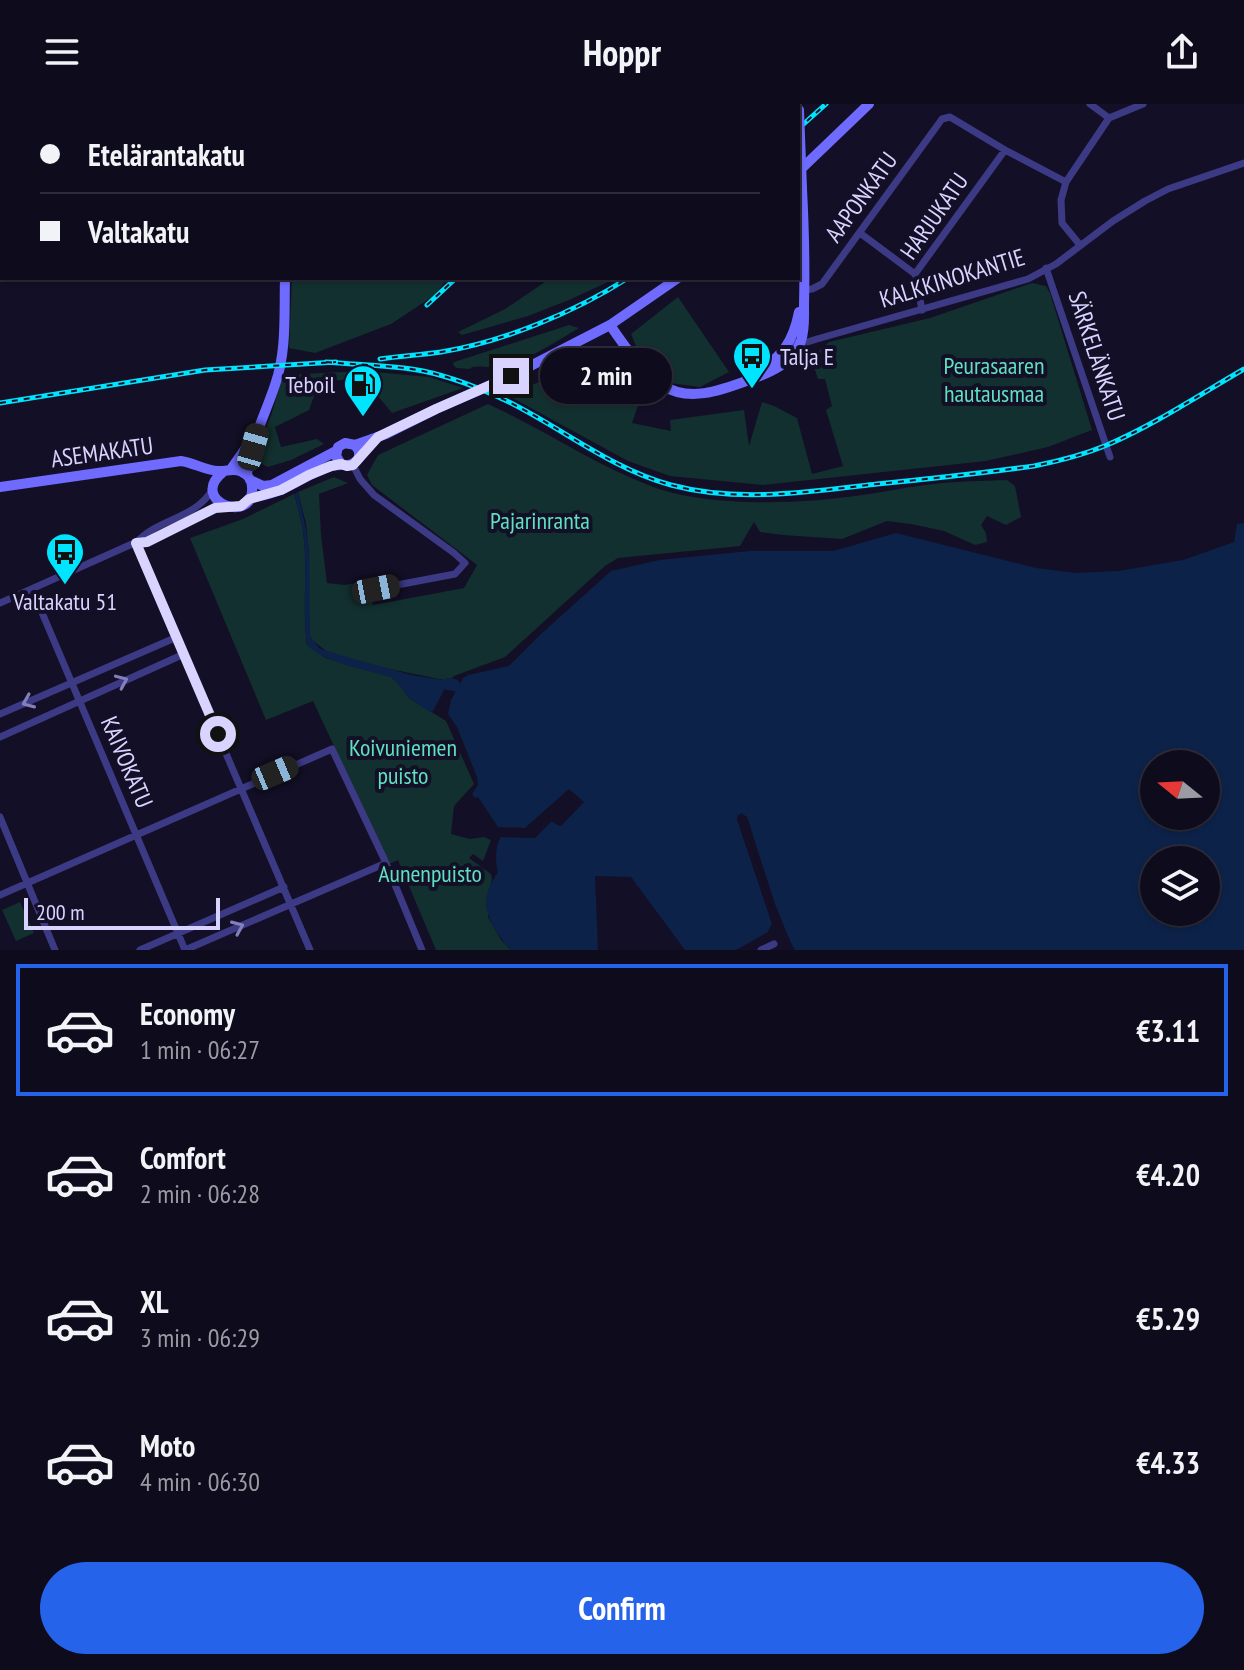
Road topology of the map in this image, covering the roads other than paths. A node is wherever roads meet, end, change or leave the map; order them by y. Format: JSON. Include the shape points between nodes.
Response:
{"nodes":[{"id":1,"x":869,"y":104,"type":"edge"},
{"id":2,"x":1090,"y":104,"type":"edge"},
{"id":3,"x":1143,"y":104,"type":"edge"},
{"id":4,"x":1109,"y":118,"type":"junction"},
{"id":5,"x":800,"y":136,"type":"edge"},
{"id":6,"x":1005,"y":150,"type":"junction"},
{"id":7,"x":1244,"y":163,"type":"edge"},
{"id":8,"x":800,"y":170,"type":"edge"},
{"id":9,"x":1066,"y":182,"type":"junction"},
{"id":10,"x":860,"y":233,"type":"junction"},
{"id":11,"x":1080,"y":245,"type":"junction"},
{"id":12,"x":1046,"y":268,"type":"junction"},
{"id":13,"x":915,"y":274,"type":"junction"},
{"id":14,"x":285,"y":280,"type":"edge"},
{"id":15,"x":675,"y":280,"type":"edge"},
{"id":16,"x":805,"y":290,"type":"junction"},
{"id":17,"x":922,"y":310,"type":"junction"},
{"id":18,"x":610,"y":325,"type":"junction"},
{"id":19,"x":796,"y":342,"type":"junction"},
{"id":20,"x":257,"y":431,"type":"junction"},
{"id":21,"x":378,"y":437,"type":"junction"},
{"id":22,"x":355,"y":445,"type":"junction"},
{"id":23,"x":336,"y":451,"type":"junction"},
{"id":24,"x":1110,"y":457,"type":"dead end"},
{"id":25,"x":351,"y":462,"type":"junction"},
{"id":26,"x":209,"y":470,"type":"junction"},
{"id":27,"x":227,"y":470,"type":"junction"},
{"id":28,"x":249,"y":478,"type":"junction"},
{"id":29,"x":214,"y":485,"type":"junction"},
{"id":30,"x":0,"y":487,"type":"edge"},
{"id":31,"x":249,"y":499,"type":"junction"},
{"id":32,"x":224,"y":506,"type":"junction"},
{"id":33,"x":136,"y":543,"type":"junction"},
{"id":34,"x":32,"y":589,"type":"junction"},
{"id":35,"x":376,"y":589,"type":"dead end"},
{"id":36,"x":0,"y":603,"type":"edge"},
{"id":37,"x":177,"y":637,"type":"junction"},
{"id":38,"x":184,"y":654,"type":"junction"},
{"id":39,"x":72,"y":683,"type":"junction"},
{"id":40,"x":79,"y":700,"type":"junction"},
{"id":41,"x":0,"y":714,"type":"edge"},
{"id":42,"x":0,"y":737,"type":"edge"},
{"id":43,"x":241,"y":788,"type":"junction"},
{"id":44,"x":0,"y":817,"type":"edge"},
{"id":45,"x":136,"y":835,"type":"junction"},
{"id":46,"x":386,"y":863,"type":"junction"},
{"id":47,"x":28,"y":883,"type":"junction"},
{"id":48,"x":284,"y":887,"type":"junction"},
{"id":49,"x":0,"y":895,"type":"edge"},
{"id":50,"x":291,"y":904,"type":"junction"},
{"id":51,"x":178,"y":933,"type":"junction"},
{"id":52,"x":774,"y":944,"type":"dead end"},
{"id":53,"x":55,"y":950,"type":"edge"},
{"id":54,"x":140,"y":950,"type":"edge"},
{"id":55,"x":185,"y":950,"type":"edge"},
{"id":56,"x":310,"y":950,"type":"edge"},
{"id":57,"x":422,"y":950,"type":"edge"},
{"id":58,"x":761,"y":950,"type":"edge"}],
"edges":[{"from":1,"to":8,"type":"main road"},
{"from":2,"to":4,"type":"street"},
{"from":3,"to":4,"type":"street"},
{"from":4,"to":9,"type":"street"},
{"from":5,"to":16,"type":"main road","bridge":true},
{"from":6,"to":9,"type":"street"},
{"from":6,"to":10,"type":"street","name":"AAPONKATU","via":[[950,117],[942,119]]},
{"from":6,"to":13,"type":"street","name":"HARJUKATU"},
{"from":7,"to":11,"type":"street","name":"KALKKINOKANTIE","via":[[1168,189]]},
{"from":9,"to":11,"type":"street","via":[[1062,223]]},
{"from":10,"to":13,"type":"street"},
{"from":10,"to":16,"type":"street","name":"AAPONKATU","via":[[822,284]]},
{"from":11,"to":12,"type":"street","name":"KALKKINOKANTIE"},
{"from":12,"to":17,"type":"street","name":"KALKKINOKANTIE","via":[[1028,279]]},
{"from":12,"to":24,"type":"street","name":"SÄRKELÄNKATU"},
{"from":13,"to":17,"type":"street","name":"HARJUKATU"},
{"from":14,"to":20,"type":"main road","via":[[281,361]]},
{"from":15,"to":18,"type":"main road"},
{"from":16,"to":19,"type":"main road","via":[[804,328]]},
{"from":17,"to":19,"type":"street","name":"KALKKINOKANTIE"},
{"from":18,"to":19,"type":"main road","via":[[653,378],[685,393],[713,392],[764,376],[790,358]]},
{"from":18,"to":21,"type":"main road"},
{"from":20,"to":27,"type":"main road"},
{"from":20,"to":28,"type":"main road"},
{"from":21,"to":22,"type":"main road"},
{"from":21,"to":25,"type":"main road"},
{"from":22,"to":23,"type":"main road","via":[[345,443]]},
{"from":22,"to":25,"type":"main road","via":[[359,451]]},
{"from":23,"to":25,"type":"main road","via":[[338,461]]},
{"from":23,"to":28,"type":"main road","via":[[272,485]]},
{"from":25,"to":31,"type":"main road"},
{"from":25,"to":35,"type":"street","via":[[374,495],[465,563],[455,574]]},
{"from":26,"to":27,"type":"main road","name":"ASEMAKATU"},
{"from":26,"to":29,"type":"main road"},
{"from":26,"to":30,"type":"main road","name":"ASEMAKATU","via":[[181,461]]},
{"from":27,"to":28,"type":"main road"},
{"from":27,"to":29,"type":"main road"},
{"from":28,"to":31,"type":"main road"},
{"from":29,"to":32,"type":"main road","via":[[216,499]]},
{"from":29,"to":33,"type":"street","via":[[190,513]]},
{"from":31,"to":32,"type":"main road","via":[[241,506]]},
{"from":32,"to":33,"type":"street"},
{"from":33,"to":34,"type":"street"},
{"from":33,"to":37,"type":"street"},
{"from":34,"to":36,"type":"street"},
{"from":34,"to":39,"type":"street","name":"KAIVOKATU"},
{"from":37,"to":38,"type":"street"},
{"from":37,"to":39,"type":"street"},
{"from":40,"to":38,"type":"street","one_way":true},
{"from":38,"to":43,"type":"street"},
{"from":39,"to":40,"type":"street","name":"KAIVOKATU"},
{"from":39,"to":41,"type":"street","one_way":true},
{"from":40,"to":42,"type":"street"},
{"from":40,"to":45,"type":"street","name":"KAIVOKATU"},
{"from":43,"to":45,"type":"street"},
{"from":43,"to":46,"type":"street","via":[[332,749]]},
{"from":43,"to":48,"type":"street"},
{"from":44,"to":47,"type":"street"},
{"from":45,"to":47,"type":"street"},
{"from":45,"to":51,"type":"street","name":"KAIVOKATU"},
{"from":46,"to":50,"type":"street"},
{"from":46,"to":57,"type":"street"},
{"from":47,"to":49,"type":"street"},
{"from":47,"to":53,"type":"street"},
{"from":48,"to":50,"type":"street"},
{"from":48,"to":51,"type":"street"},
{"from":55,"to":50,"type":"street","one_way":true},
{"from":50,"to":56,"type":"street"},
{"from":51,"to":54,"type":"street"},
{"from":51,"to":55,"type":"street","name":"KAIVOKATU"},
{"from":52,"to":58,"type":"street"}]}
